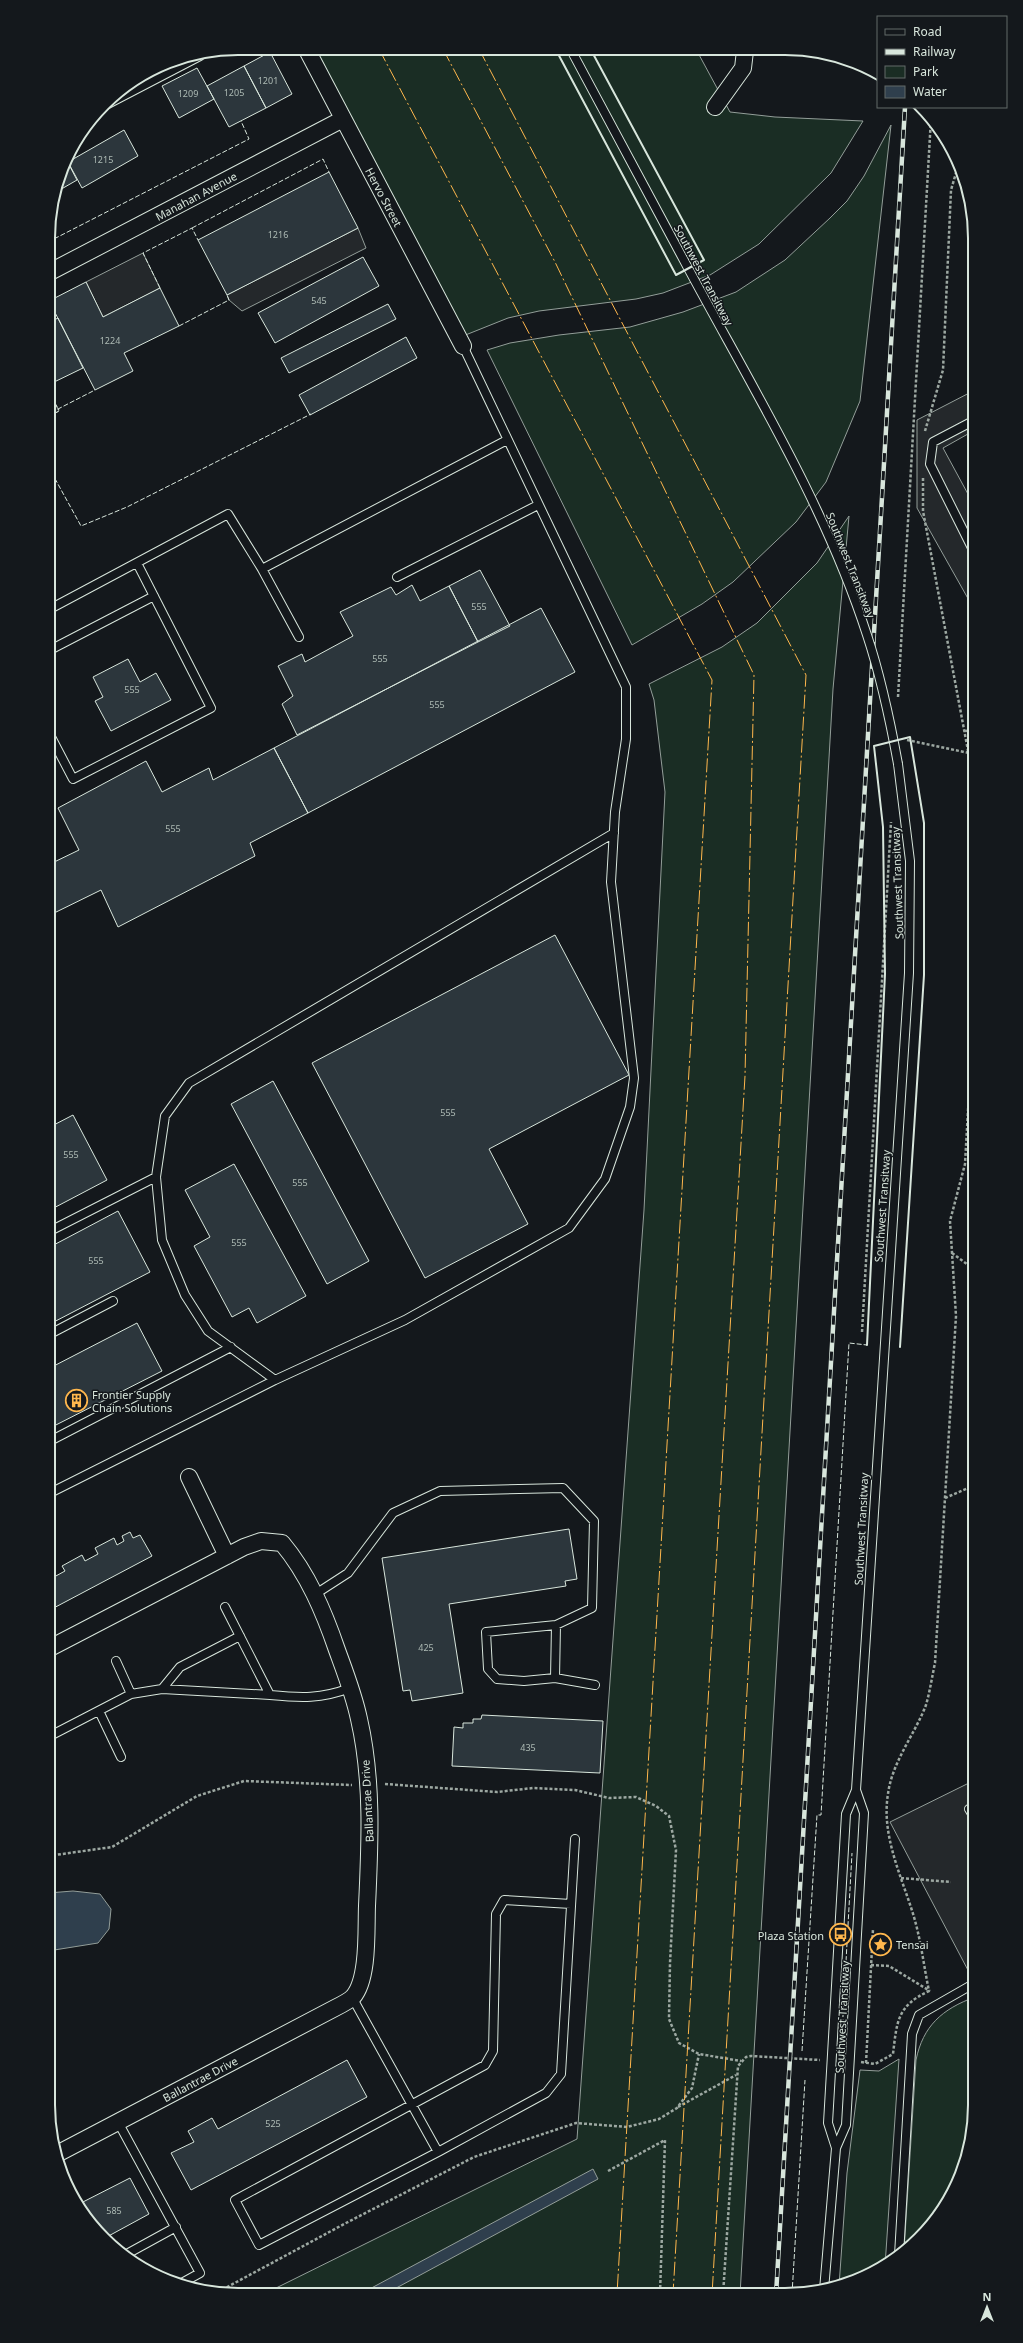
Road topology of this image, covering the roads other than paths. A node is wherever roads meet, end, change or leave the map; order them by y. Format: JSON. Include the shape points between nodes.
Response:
{"nodes":[{"id":1,"x":310,"y":55,"type":"edge"},
{"id":2,"x":574,"y":55,"type":"edge"},
{"id":3,"x":745,"y":55,"type":"edge"},
{"id":4,"x":191,"y":61,"type":"edge"},
{"id":5,"x":120,"y":98,"type":"edge"},
{"id":6,"x":715,"y":107,"type":"dead end"},
{"id":7,"x":343,"y":119,"type":"junction"},
{"id":8,"x":55,"y":270,"type":"edge"},
{"id":9,"x":463,"y":346,"type":"joint"},
{"id":10,"x":968,"y":424,"type":"edge"},
{"id":11,"x":507,"y":440,"type":"junction"},
{"id":12,"x":538,"y":505,"type":"junction"},
{"id":13,"x":968,"y":540,"type":"edge"},
{"id":14,"x":137,"y":562,"type":"junction"},
{"id":15,"x":262,"y":569,"type":"junction"},
{"id":16,"x":397,"y":577,"type":"dead end"},
{"id":17,"x":154,"y":596,"type":"junction"},
{"id":18,"x":55,"y":606,"type":"edge"},
{"id":19,"x":299,"y":637,"type":"dead end"},
{"id":20,"x":55,"y":647,"type":"edge"},
{"id":21,"x":55,"y":744,"type":"edge"},
{"id":22,"x":614,"y":833,"type":"junction"},
{"id":23,"x":156,"y":1176,"type":"junction"},
{"id":24,"x":55,"y":1228,"type":"edge"},
{"id":25,"x":113,"y":1301,"type":"dead end"},
{"id":26,"x":55,"y":1331,"type":"edge"},
{"id":27,"x":231,"y":1347,"type":"junction"},
{"id":28,"x":274,"y":1380,"type":"junction"},
{"id":29,"x":55,"y":1438,"type":"edge"},
{"id":30,"x":189,"y":1477,"type":"dead end"},
{"id":31,"x":55,"y":1490,"type":"edge"},
{"id":32,"x":227,"y":1556,"type":"junction"},
{"id":33,"x":314,"y":1595,"type":"junction"},
{"id":34,"x":225,"y":1606,"type":"dead end"},
{"id":35,"x":556,"y":1624,"type":"junction"},
{"id":36,"x":240,"y":1636,"type":"junction"},
{"id":37,"x":55,"y":1645,"type":"edge"},
{"id":38,"x":116,"y":1661,"type":"dead end"},
{"id":39,"x":555,"y":1678,"type":"junction"},
{"id":40,"x":595,"y":1686,"type":"dead end"},
{"id":41,"x":350,"y":1688,"type":"junction"},
{"id":42,"x":162,"y":1689,"type":"junction"},
{"id":43,"x":131,"y":1694,"type":"junction"},
{"id":44,"x":270,"y":1695,"type":"junction"},
{"id":45,"x":99,"y":1711,"type":"junction"},
{"id":46,"x":55,"y":1733,"type":"edge"},
{"id":47,"x":121,"y":1757,"type":"dead end"},
{"id":48,"x":856,"y":1790,"type":"junction"},
{"id":49,"x":575,"y":1839,"type":"dead end"},
{"id":50,"x":571,"y":1904,"type":"junction"},
{"id":51,"x":968,"y":1987,"type":"edge"},
{"id":52,"x":352,"y":1997,"type":"junction"},
{"id":53,"x":413,"y":2105,"type":"junction"},
{"id":54,"x":118,"y":2122,"type":"junction"},
{"id":55,"x":836,"y":2148,"type":"junction"},
{"id":56,"x":61,"y":2152,"type":"edge"},
{"id":57,"x":438,"y":2152,"type":"junction"},
{"id":58,"x":176,"y":2227,"type":"junction"},
{"id":59,"x":899,"y":2248,"type":"edge"},
{"id":60,"x":129,"y":2252,"type":"edge"},
{"id":61,"x":186,"y":2281,"type":"edge"},
{"id":62,"x":825,"y":2283,"type":"edge"}],
"edges":[{"from":1,"to":7,"type":"street","name":"Hervo Street"},
{"from":2,"to":48,"type":"lane","name":"Southwest Transitway","bridge":true,"via":[[805,484],[838,558],[874,656],[885,694],[898,764],[910,861],[909,973]]},
{"from":3,"to":6,"type":"street","via":[[743,68]]},
{"from":4,"to":5,"type":"lane"},
{"from":7,"to":8,"type":"street","name":"Manahan Avenue"},
{"from":7,"to":9,"type":"street","name":"Hervo Street"},
{"from":9,"to":11,"type":"lane"},
{"from":10,"to":13,"type":"lane","via":[[933,442],[930,464]]},
{"from":11,"to":12,"type":"lane"},
{"from":11,"to":15,"type":"lane"},
{"from":12,"to":16,"type":"lane"},
{"from":12,"to":22,"type":"lane","via":[[626,687],[626,739]]},
{"from":14,"to":15,"type":"lane","via":[[228,514]]},
{"from":14,"to":17,"type":"lane"},
{"from":14,"to":18,"type":"lane"},
{"from":15,"to":19,"type":"lane"},
{"from":17,"to":20,"type":"lane"},
{"from":17,"to":21,"type":"lane","via":[[211,708],[73,779]]},
{"from":22,"to":23,"type":"lane","via":[[189,1083],[165,1116]]},
{"from":22,"to":28,"type":"lane","via":[[611,882],[634,1078],[630,1107],[605,1179],[569,1228],[405,1320]]},
{"from":23,"to":24,"type":"lane"},
{"from":23,"to":27,"type":"lane","via":[[162,1240],[185,1295],[208,1331]]},
{"from":25,"to":26,"type":"lane"},
{"from":27,"to":28,"type":"lane"},
{"from":27,"to":29,"type":"lane"},
{"from":28,"to":31,"type":"lane"},
{"from":30,"to":32,"type":"street"},
{"from":32,"to":33,"type":"street","name":"Ballantrae Drive","via":[[261,1541],[282,1543],[299,1564]]},
{"from":32,"to":37,"type":"street","name":"Ballantrae Drive"},
{"from":33,"to":35,"type":"lane","via":[[348,1573],[393,1513],[440,1491],[563,1488],[594,1521],[592,1608]]},
{"from":33,"to":41,"type":"street","name":"Ballantrae Drive","via":[[328,1623]]},
{"from":34,"to":36,"type":"lane"},
{"from":35,"to":39,"type":"lane"},
{"from":35,"to":39,"type":"lane","via":[[486,1632],[488,1669],[497,1679],[524,1681]]},
{"from":36,"to":42,"type":"lane","via":[[180,1667]]},
{"from":36,"to":44,"type":"lane"},
{"from":38,"to":43,"type":"lane"},
{"from":39,"to":40,"type":"lane"},
{"from":41,"to":44,"type":"lane","via":[[330,1696],[302,1698]]},
{"from":41,"to":52,"type":"street","name":"Ballantrae Drive","via":[[359,1718],[371,1827],[365,1952],[360,1985]]},
{"from":42,"to":43,"type":"lane"},
{"from":42,"to":44,"type":"lane"},
{"from":43,"to":45,"type":"lane"},
{"from":45,"to":46,"type":"lane"},
{"from":45,"to":47,"type":"lane"},
{"from":48,"to":55,"type":"lane","name":"Southwest Transitway","via":[[846,1814],[831,2061],[828,2123]]},
{"from":48,"to":55,"type":"lane","name":"Southwest Transitway","via":[[864,1813],[851,2062],[846,2125]]},
{"from":49,"to":50,"type":"lane"},
{"from":50,"to":53,"type":"lane","via":[[504,1900],[496,1914],[493,2051],[485,2065]]},
{"from":50,"to":57,"type":"lane","via":[[561,2074],[546,2093]]},
{"from":51,"to":59,"type":"lane","via":[[919,2015],[912,2034]]},
{"from":52,"to":53,"type":"lane"},
{"from":52,"to":54,"type":"street","name":"Ballantrae Drive"},
{"from":53,"to":57,"type":"lane"},
{"from":53,"to":57,"type":"lane","via":[[236,2200],[259,2246]]},
{"from":54,"to":56,"type":"street","name":"Ballantrae Drive"},
{"from":54,"to":58,"type":"lane"},
{"from":55,"to":62,"type":"lane","name":"Southwest Transitway"},
{"from":58,"to":60,"type":"lane"},
{"from":58,"to":61,"type":"lane","via":[[200,2273]]}]}
